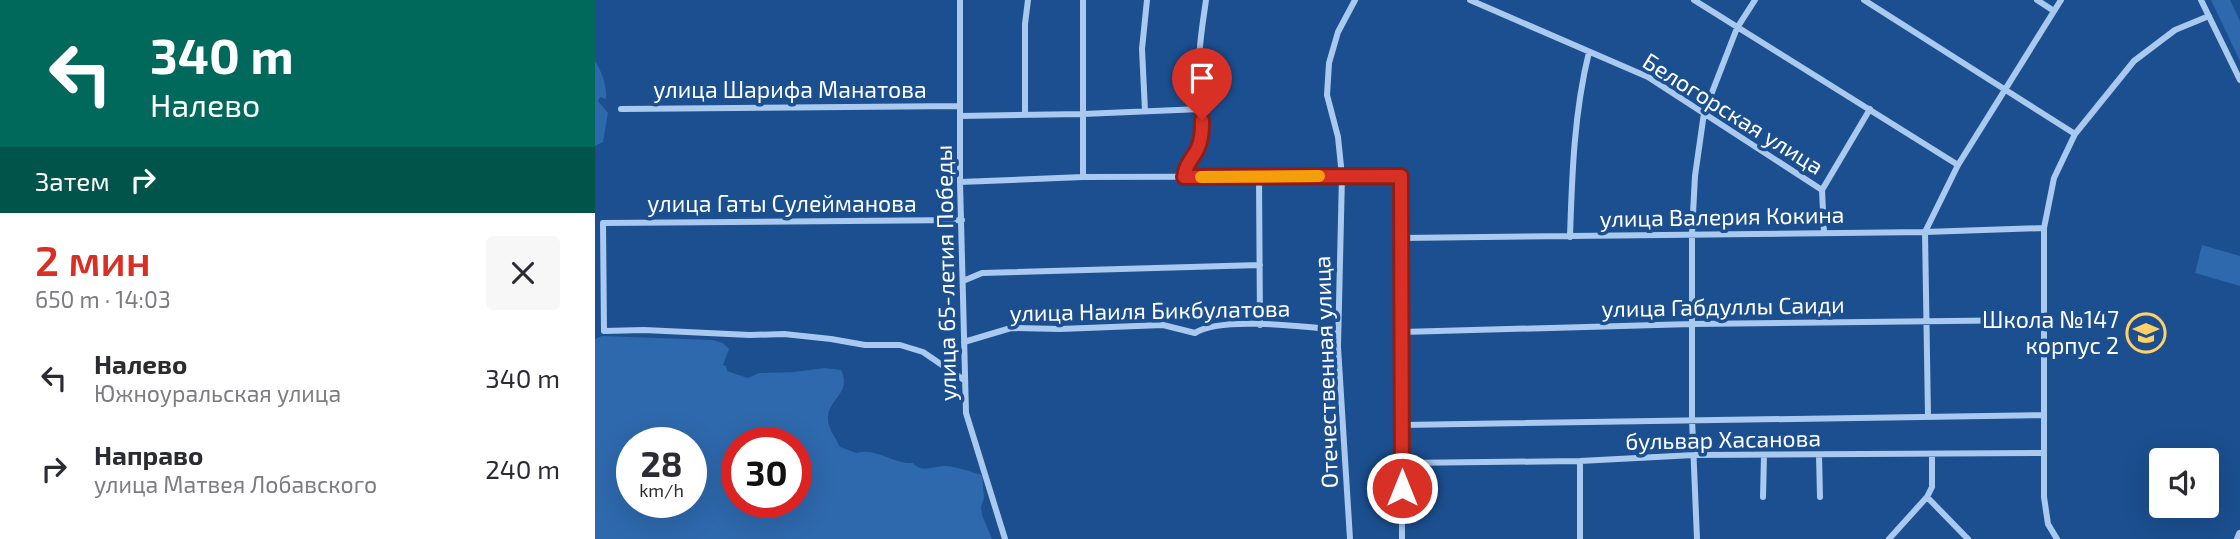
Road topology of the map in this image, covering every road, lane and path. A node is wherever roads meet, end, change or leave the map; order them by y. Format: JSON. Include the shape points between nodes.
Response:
{"nodes":[{"id":1,"x":960,"y":0,"type":"edge"},
{"id":2,"x":1028,"y":0,"type":"edge"},
{"id":3,"x":1083,"y":0,"type":"edge"},
{"id":4,"x":1147,"y":0,"type":"edge"},
{"id":5,"x":1206,"y":0,"type":"edge"},
{"id":6,"x":1355,"y":0,"type":"edge"},
{"id":7,"x":1470,"y":0,"type":"edge"},
{"id":8,"x":1694,"y":0,"type":"edge"},
{"id":9,"x":1755,"y":0,"type":"edge"},
{"id":10,"x":1864,"y":0,"type":"edge"},
{"id":11,"x":2037,"y":0,"type":"edge"},
{"id":12,"x":2061,"y":0,"type":"edge"},
{"id":13,"x":2201,"y":0,"type":"edge"},
{"id":14,"x":2054,"y":11,"type":"junction"},
{"id":15,"x":2209,"y":16,"type":"junction"},
{"id":16,"x":1737,"y":28,"type":"junction"},
{"id":17,"x":1590,"y":52,"type":"junction"},
{"id":18,"x":2240,"y":80,"type":"edge"},
{"id":19,"x":2005,"y":90,"type":"junction"},
{"id":20,"x":960,"y":106,"type":"junction"},
{"id":21,"x":1201,"y":108,"type":"junction"},
{"id":22,"x":621,"y":109,"type":"dead end"},
{"id":23,"x":1870,"y":109,"type":"junction"},
{"id":24,"x":1145,"y":111,"type":"junction"},
{"id":25,"x":1704,"y":113,"type":"junction"},
{"id":26,"x":1025,"y":114,"type":"junction"},
{"id":27,"x":1083,"y":114,"type":"junction"},
{"id":28,"x":960,"y":116,"type":"junction"},
{"id":29,"x":2075,"y":134,"type":"junction"},
{"id":30,"x":1958,"y":165,"type":"junction"},
{"id":31,"x":1342,"y":176,"type":"junction"},
{"id":32,"x":1083,"y":177,"type":"junction"},
{"id":33,"x":1184,"y":177,"type":"junction"},
{"id":34,"x":1259,"y":177,"type":"junction"},
{"id":35,"x":960,"y":182,"type":"junction"},
{"id":36,"x":1822,"y":190,"type":"junction"},
{"id":37,"x":961,"y":220,"type":"junction"},
{"id":38,"x":2044,"y":229,"type":"junction"},
{"id":39,"x":1824,"y":232,"type":"junction"},
{"id":40,"x":1925,"y":232,"type":"junction"},
{"id":41,"x":1692,"y":233,"type":"junction"},
{"id":42,"x":1570,"y":237,"type":"junction"},
{"id":43,"x":1400,"y":238,"type":"junction"},
{"id":44,"x":1260,"y":265,"type":"junction"},
{"id":45,"x":963,"y":281,"type":"junction"},
{"id":46,"x":2044,"y":320,"type":"junction"},
{"id":47,"x":1926,"y":321,"type":"junction"},
{"id":48,"x":1692,"y":324,"type":"junction"},
{"id":49,"x":1260,"y":325,"type":"junction"},
{"id":50,"x":1338,"y":331,"type":"junction"},
{"id":51,"x":1402,"y":332,"type":"junction"},
{"id":52,"x":964,"y":342,"type":"junction"},
{"id":53,"x":964,"y":380,"type":"junction"},
{"id":54,"x":2044,"y":415,"type":"junction"},
{"id":55,"x":1928,"y":416,"type":"junction"},
{"id":56,"x":1692,"y":419,"type":"junction"},
{"id":57,"x":1402,"y":425,"type":"junction"},
{"id":58,"x":2044,"y":453,"type":"junction"},
{"id":59,"x":1932,"y":454,"type":"junction"},
{"id":60,"x":1694,"y":455,"type":"junction"},
{"id":61,"x":1763,"y":455,"type":"junction"},
{"id":62,"x":1819,"y":455,"type":"junction"},
{"id":63,"x":1580,"y":461,"type":"junction"},
{"id":64,"x":1402,"y":463,"type":"junction"},
{"id":65,"x":1763,"y":497,"type":"dead end"},
{"id":66,"x":1820,"y":497,"type":"dead end"},
{"id":67,"x":1927,"y":497,"type":"junction"},
{"id":68,"x":1005,"y":539,"type":"edge"},
{"id":69,"x":1350,"y":539,"type":"edge"},
{"id":70,"x":1402,"y":539,"type":"edge"},
{"id":71,"x":1580,"y":539,"type":"edge"},
{"id":72,"x":1697,"y":539,"type":"edge"},
{"id":73,"x":1889,"y":539,"type":"edge"},
{"id":74,"x":1968,"y":539,"type":"edge"},
{"id":75,"x":2057,"y":539,"type":"edge"}],
"edges":[{"from":1,"to":20,"type":"street","name":"улица 65-летия Победы"},
{"from":2,"to":26,"type":"street"},
{"from":3,"to":27,"type":"street"},
{"from":4,"to":24,"type":"street","via":[[1142,49]]},
{"from":5,"to":21,"type":"street","via":[[1199,65]]},
{"from":6,"to":31,"type":"street","name":"Отечественная улица","via":[[1338,32],[1329,63],[1327,95]]},
{"from":7,"to":17,"type":"street","name":"Белогорская улица"},
{"from":8,"to":16,"type":"street"},
{"from":9,"to":16,"type":"street"},
{"from":10,"to":19,"type":"street"},
{"from":11,"to":14,"type":"street"},
{"from":12,"to":14,"type":"street"},
{"from":13,"to":15,"type":"street"},
{"from":14,"to":19,"type":"street"},
{"from":15,"to":18,"type":"street"},
{"from":15,"to":29,"type":"street","via":[[2175,30],[2134,61]]},
{"from":16,"to":23,"type":"street"},
{"from":16,"to":25,"type":"street"},
{"from":17,"to":25,"type":"street","name":"Белогорская улица","via":[[1648,77]]},
{"from":17,"to":42,"type":"street","via":[[1580,87]]},
{"from":19,"to":29,"type":"street"},
{"from":19,"to":30,"type":"street"},
{"from":20,"to":22,"type":"street","name":"улица Шарифа Манатова"},
{"from":20,"to":28,"type":"street","name":"улица 65-летия Победы"},
{"from":21,"to":24,"type":"street"},
{"from":21,"to":33,"type":"street","via":[[1202,136]]},
{"from":23,"to":30,"type":"street"},
{"from":23,"to":36,"type":"street"},
{"from":24,"to":27,"type":"street"},
{"from":25,"to":36,"type":"street","name":"Белогорская улица"},
{"from":25,"to":41,"type":"street"},
{"from":26,"to":27,"type":"street"},
{"from":26,"to":28,"type":"street"},
{"from":27,"to":32,"type":"street"},
{"from":28,"to":35,"type":"street","name":"улица 65-летия Победы"},
{"from":29,"to":38,"type":"street","via":[[2054,178]]},
{"from":30,"to":40,"type":"street"},
{"from":31,"to":34,"type":"street"},
{"from":31,"to":43,"type":"street","via":[[1401,176]]},
{"from":31,"to":50,"type":"street","name":"Отечественная улица"},
{"from":32,"to":33,"type":"street"},
{"from":32,"to":35,"type":"street"},
{"from":33,"to":34,"type":"street"},
{"from":34,"to":44,"type":"street"},
{"from":35,"to":37,"type":"street","name":"улица 65-летия Победы"},
{"from":36,"to":39,"type":"street"},
{"from":37,"to":45,"type":"street","name":"улица 65-летия Победы"},
{"from":37,"to":53,"type":"street","name":"улица Гаты Сулейманова","via":[[604,223],[604,331],[784,334],[900,345],[923,352]]},
{"from":38,"to":40,"type":"street","name":"улица Валерия Кокина"},
{"from":38,"to":46,"type":"street"},
{"from":39,"to":40,"type":"street","name":"улица Валерия Кокина"},
{"from":39,"to":41,"type":"street","name":"улица Валерия Кокина"},
{"from":40,"to":47,"type":"street"},
{"from":41,"to":42,"type":"street","name":"улица Валерия Кокина"},
{"from":41,"to":48,"type":"street"},
{"from":42,"to":43,"type":"street","name":"улица Валерия Кокина"},
{"from":43,"to":51,"type":"street"},
{"from":44,"to":45,"type":"street","via":[[982,273]]},
{"from":44,"to":49,"type":"street"},
{"from":45,"to":52,"type":"street","name":"улица 65-летия Победы"},
{"from":46,"to":47,"type":"street","name":"улица Габдуллы Саиди"},
{"from":46,"to":54,"type":"street"},
{"from":47,"to":48,"type":"street","name":"улица Габдуллы Саиди"},
{"from":47,"to":55,"type":"street"},
{"from":48,"to":51,"type":"street","name":"улица Габдуллы Саиди"},
{"from":48,"to":56,"type":"street"},
{"from":49,"to":50,"type":"street","name":"улица Наиля Бикбулатова"},
{"from":49,"to":52,"type":"street","name":"улица Наиля Бикбулатова","via":[[1209,326],[1195,333],[1163,325],[1011,328]]},
{"from":50,"to":69,"type":"street","name":"Отечественная улица"},
{"from":51,"to":57,"type":"street"},
{"from":52,"to":53,"type":"street","name":"улица 65-летия Победы"},
{"from":53,"to":68,"type":"street","name":"улица 65-летия Победы","via":[[966,413]]},
{"from":54,"to":55,"type":"street","name":"бульвар Хасанова"},
{"from":54,"to":58,"type":"street"},
{"from":55,"to":56,"type":"street","name":"бульвар Хасанова"},
{"from":56,"to":57,"type":"street","name":"бульвар Хасанова"},
{"from":56,"to":60,"type":"street"},
{"from":57,"to":64,"type":"street"},
{"from":58,"to":59,"type":"street","name":"бульвар Хасанова"},
{"from":58,"to":75,"type":"street","via":[[2045,510]]},
{"from":59,"to":62,"type":"street","name":"бульвар Хасанова"},
{"from":59,"to":67,"type":"street","via":[[1932,487]]},
{"from":60,"to":61,"type":"street","name":"бульвар Хасанова"},
{"from":60,"to":63,"type":"street","name":"бульвар Хасанова"},
{"from":60,"to":72,"type":"street"},
{"from":61,"to":62,"type":"street","name":"бульвар Хасанова"},
{"from":61,"to":65,"type":"street"},
{"from":62,"to":66,"type":"street"},
{"from":63,"to":64,"type":"street","name":"бульвар Хасанова"},
{"from":63,"to":71,"type":"street"},
{"from":64,"to":70,"type":"street"},
{"from":67,"to":73,"type":"street"},
{"from":67,"to":74,"type":"street"}]}
